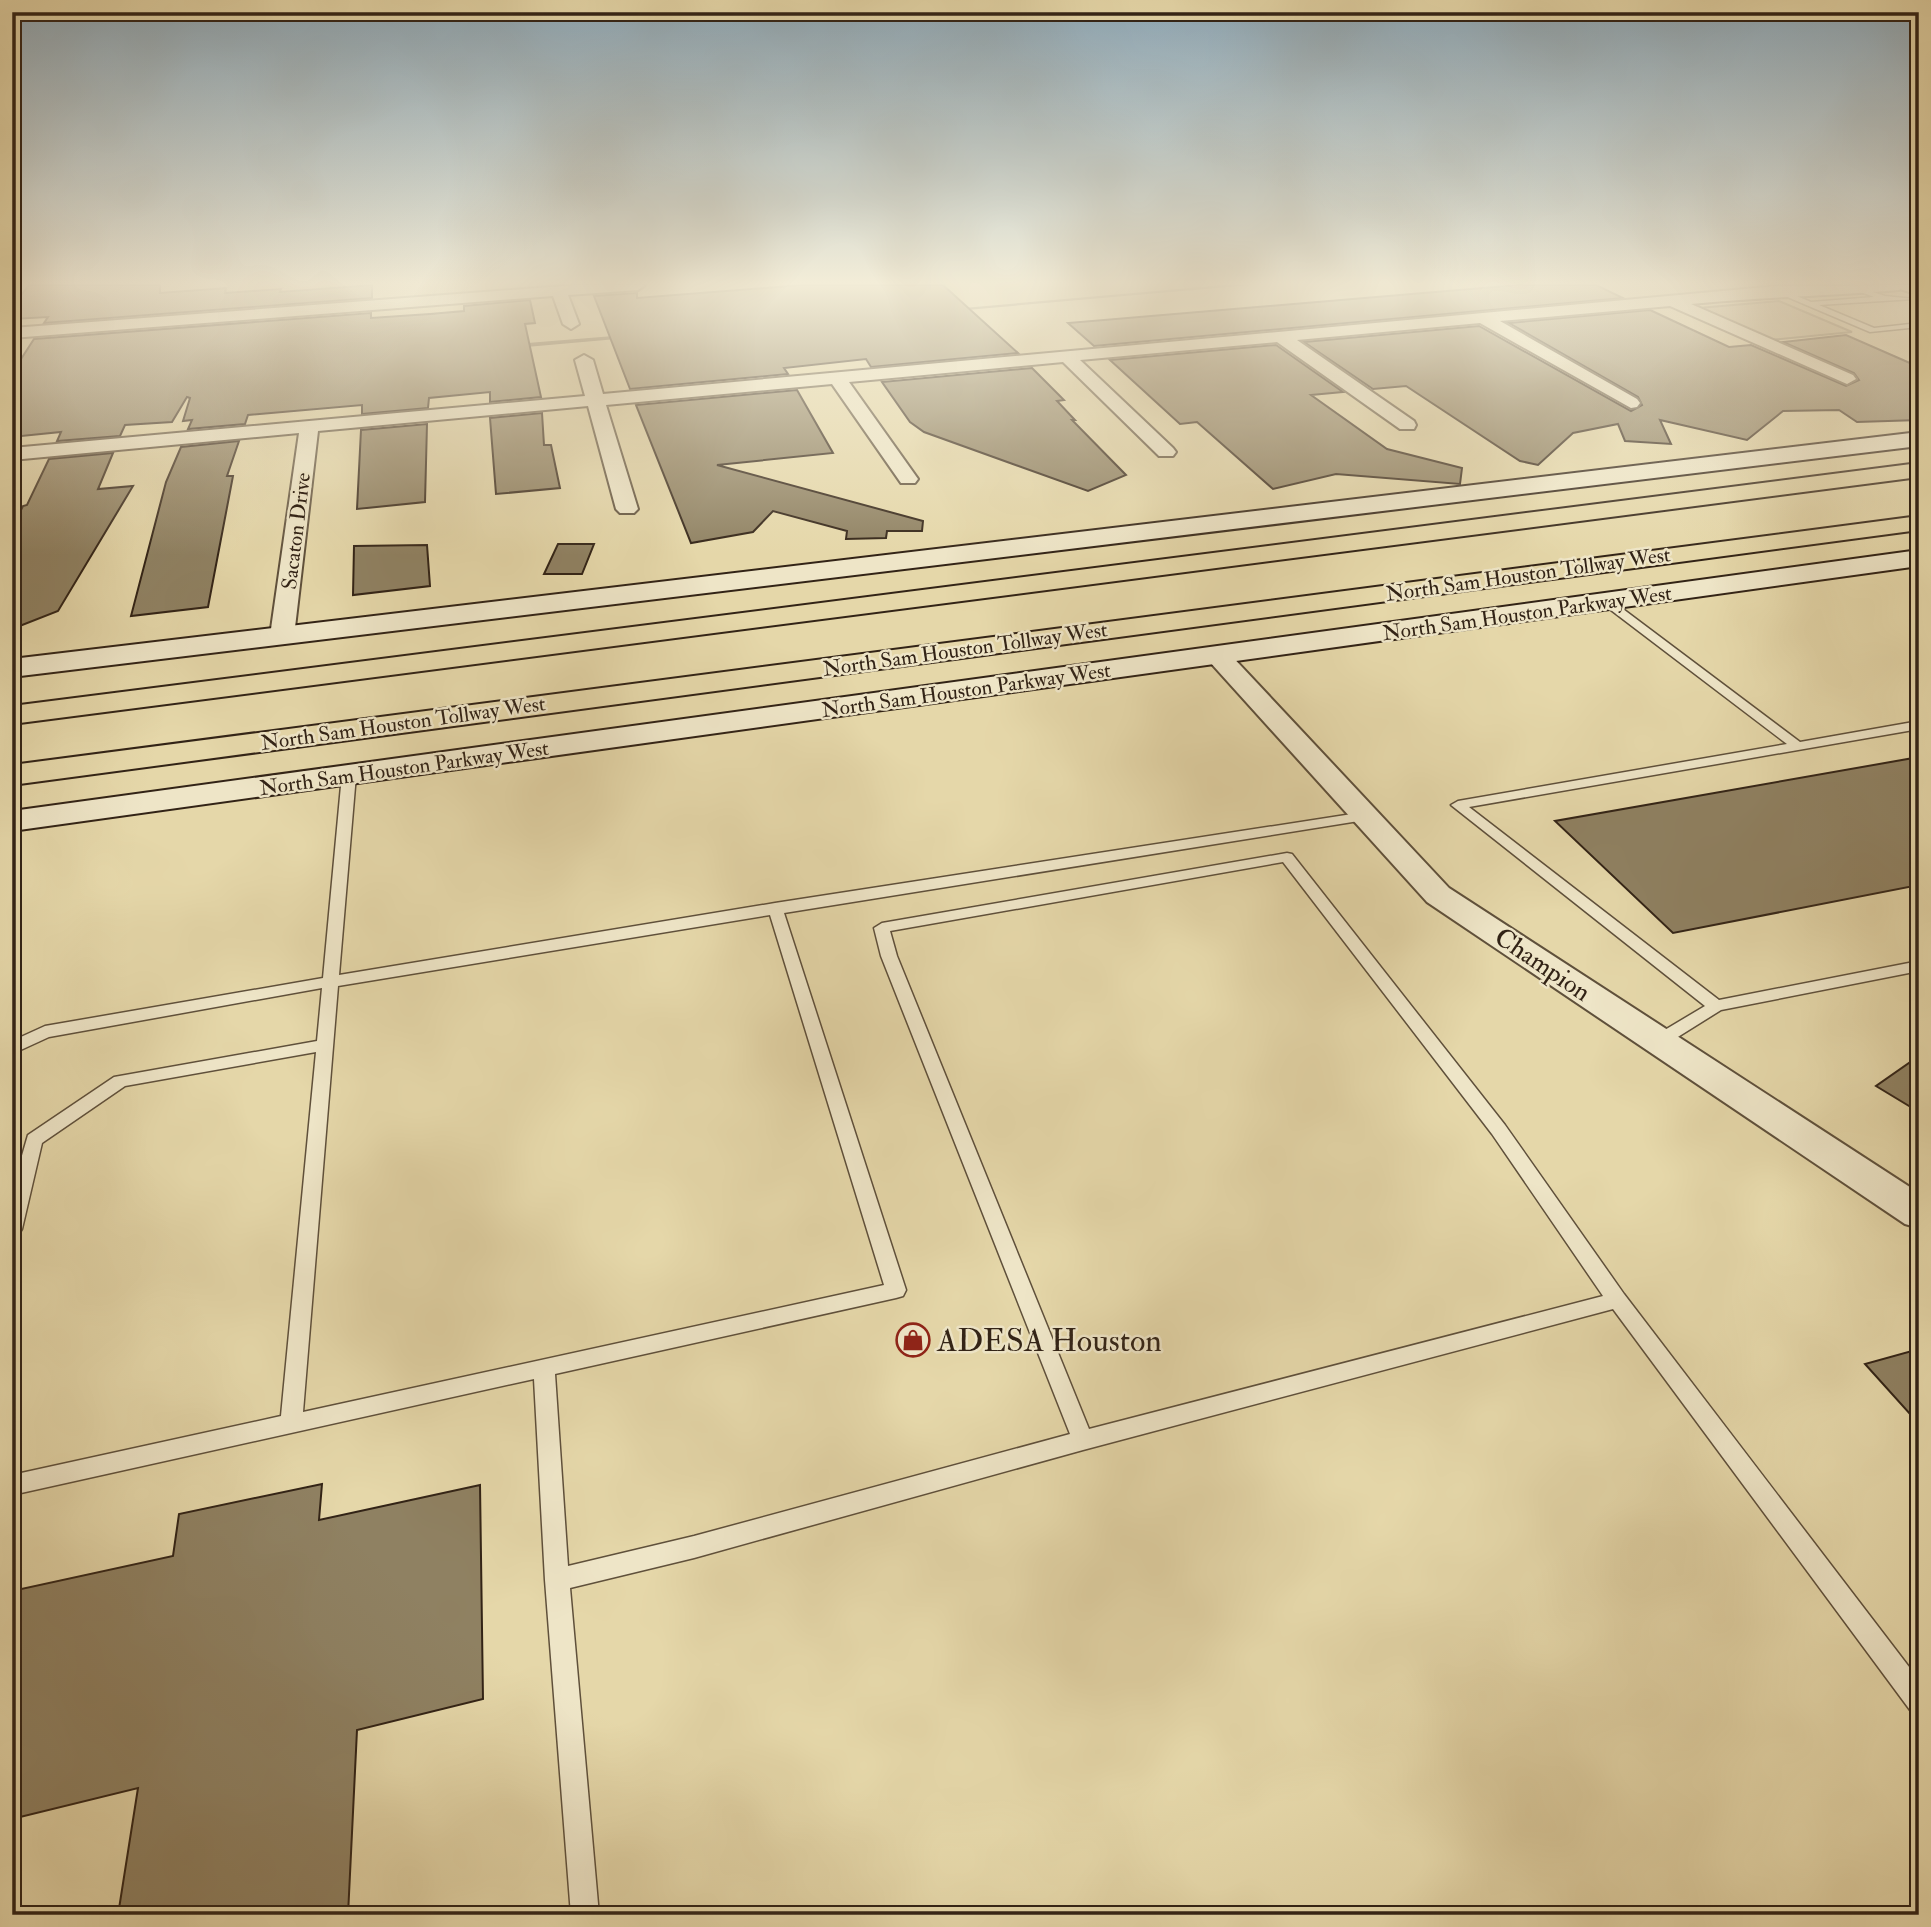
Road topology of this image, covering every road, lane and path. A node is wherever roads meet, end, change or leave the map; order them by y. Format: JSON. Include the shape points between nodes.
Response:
{"nodes":[{"id":1,"x":588,"y":375,"type":"edge"},
{"id":2,"x":871,"y":375,"type":"edge"},
{"id":3,"x":1086,"y":375,"type":"edge"},
{"id":4,"x":1335,"y":375,"type":"edge"},
{"id":5,"x":1583,"y":375,"type":"edge"},
{"id":6,"x":1838,"y":375,"type":"edge"},
{"id":7,"x":837,"y":378,"type":"junction"},
{"id":8,"x":1847,"y":379,"type":"dead end"},
{"id":9,"x":596,"y":400,"type":"junction"},
{"id":10,"x":1631,"y":402,"type":"dead end"},
{"id":11,"x":1407,"y":425,"type":"dead end"},
{"id":12,"x":309,"y":427,"type":"junction"},
{"id":13,"x":1919,"y":439,"type":"edge"},
{"id":14,"x":1166,"y":452,"type":"dead end"},
{"id":15,"x":12,"y":454,"type":"edge"},
{"id":16,"x":1919,"y":470,"type":"edge"},
{"id":17,"x":908,"y":479,"type":"dead end"},
{"id":18,"x":627,"y":509,"type":"dead end"},
{"id":19,"x":1919,"y":523,"type":"edge"},
{"id":20,"x":1919,"y":558,"type":"edge"},
{"id":21,"x":1607,"y":602,"type":"junction"},
{"id":22,"x":282,"y":636,"type":"junction"},
{"id":23,"x":1218,"y":656,"type":"junction"},
{"id":24,"x":12,"y":668,"type":"edge"},
{"id":25,"x":12,"y":715,"type":"edge"},
{"id":26,"x":1919,"y":725,"type":"edge"},
{"id":27,"x":1798,"y":746,"type":"junction"},
{"id":28,"x":12,"y":775,"type":"edge"},
{"id":29,"x":349,"y":775,"type":"junction"},
{"id":30,"x":1365,"y":816,"type":"junction"},
{"id":31,"x":12,"y":821,"type":"edge"},
{"id":32,"x":775,"y":908,"type":"junction"},
{"id":33,"x":1919,"y":966,"type":"edge"},
{"id":34,"x":331,"y":981,"type":"junction"},
{"id":35,"x":1716,"y":1006,"type":"junction"},
{"id":36,"x":1659,"y":1041,"type":"junction"},
{"id":37,"x":325,"y":1045,"type":"junction"},
{"id":38,"x":12,"y":1048,"type":"edge"},
{"id":39,"x":1919,"y":1213,"type":"edge"},
{"id":40,"x":12,"y":1229,"type":"edge"},
{"id":41,"x":1617,"y":1300,"type":"junction"},
{"id":42,"x":544,"y":1368,"type":"junction"},
{"id":43,"x":291,"y":1424,"type":"junction"},
{"id":44,"x":1083,"y":1440,"type":"junction"},
{"id":45,"x":12,"y":1485,"type":"edge"},
{"id":46,"x":557,"y":1580,"type":"junction"},
{"id":47,"x":1919,"y":1701,"type":"edge"},
{"id":48,"x":585,"y":1915,"type":"edge"}],
"edges":[{"from":1,"to":9,"type":"street"},
{"from":2,"to":7,"type":"street"},
{"from":3,"to":14,"type":"street"},
{"from":4,"to":11,"type":"street"},
{"from":5,"to":10,"type":"street"},
{"from":6,"to":8,"type":"street"},
{"from":7,"to":9,"type":"street"},
{"from":7,"to":17,"type":"street"},
{"from":9,"to":12,"type":"street"},
{"from":9,"to":18,"type":"street"},
{"from":12,"to":15,"type":"street"},
{"from":12,"to":22,"type":"street","name":"Sacaton Drive"},
{"from":13,"to":22,"type":"main road"},
{"from":16,"to":25,"type":"highway","name":"North Sam Houston Tollway West"},
{"from":19,"to":28,"type":"highway","name":"North Sam Houston Tollway West"},
{"from":20,"to":21,"type":"main road","name":"North Sam Houston Parkway West"},
{"from":21,"to":23,"type":"main road","name":"North Sam Houston Parkway West"},
{"from":21,"to":27,"type":"lane"},
{"from":22,"to":24,"type":"main road"},
{"from":23,"to":29,"type":"main road","name":"North Sam Houston Parkway West"},
{"from":23,"to":30,"type":"street","name":"Champion"},
{"from":26,"to":27,"type":"lane"},
{"from":27,"to":35,"type":"lane","via":[[1458,805]]},
{"from":29,"to":31,"type":"main road","name":"North Sam Houston Parkway West"},
{"from":29,"to":34,"type":"lane"},
{"from":30,"to":32,"type":"lane"},
{"from":30,"to":36,"type":"street","name":"Champion","via":[[1438,895]]},
{"from":32,"to":34,"type":"lane"},
{"from":32,"to":42,"type":"lane","via":[[896,1290]]},
{"from":33,"to":35,"type":"lane"},
{"from":34,"to":37,"type":"lane"},
{"from":34,"to":38,"type":"lane","via":[[45,1032]]},
{"from":35,"to":36,"type":"lane"},
{"from":36,"to":39,"type":"street","name":"Champion"},
{"from":37,"to":40,"type":"lane","via":[[120,1081],[34,1140]]},
{"from":37,"to":43,"type":"lane"},
{"from":41,"to":44,"type":"lane"},
{"from":41,"to":44,"type":"lane","via":[[1462,1078],[1287,857],[882,928],[889,956]]},
{"from":41,"to":47,"type":"lane"},
{"from":42,"to":43,"type":"lane"},
{"from":42,"to":46,"type":"lane"},
{"from":43,"to":45,"type":"lane"},
{"from":44,"to":46,"type":"lane"},
{"from":46,"to":48,"type":"lane"}]}
